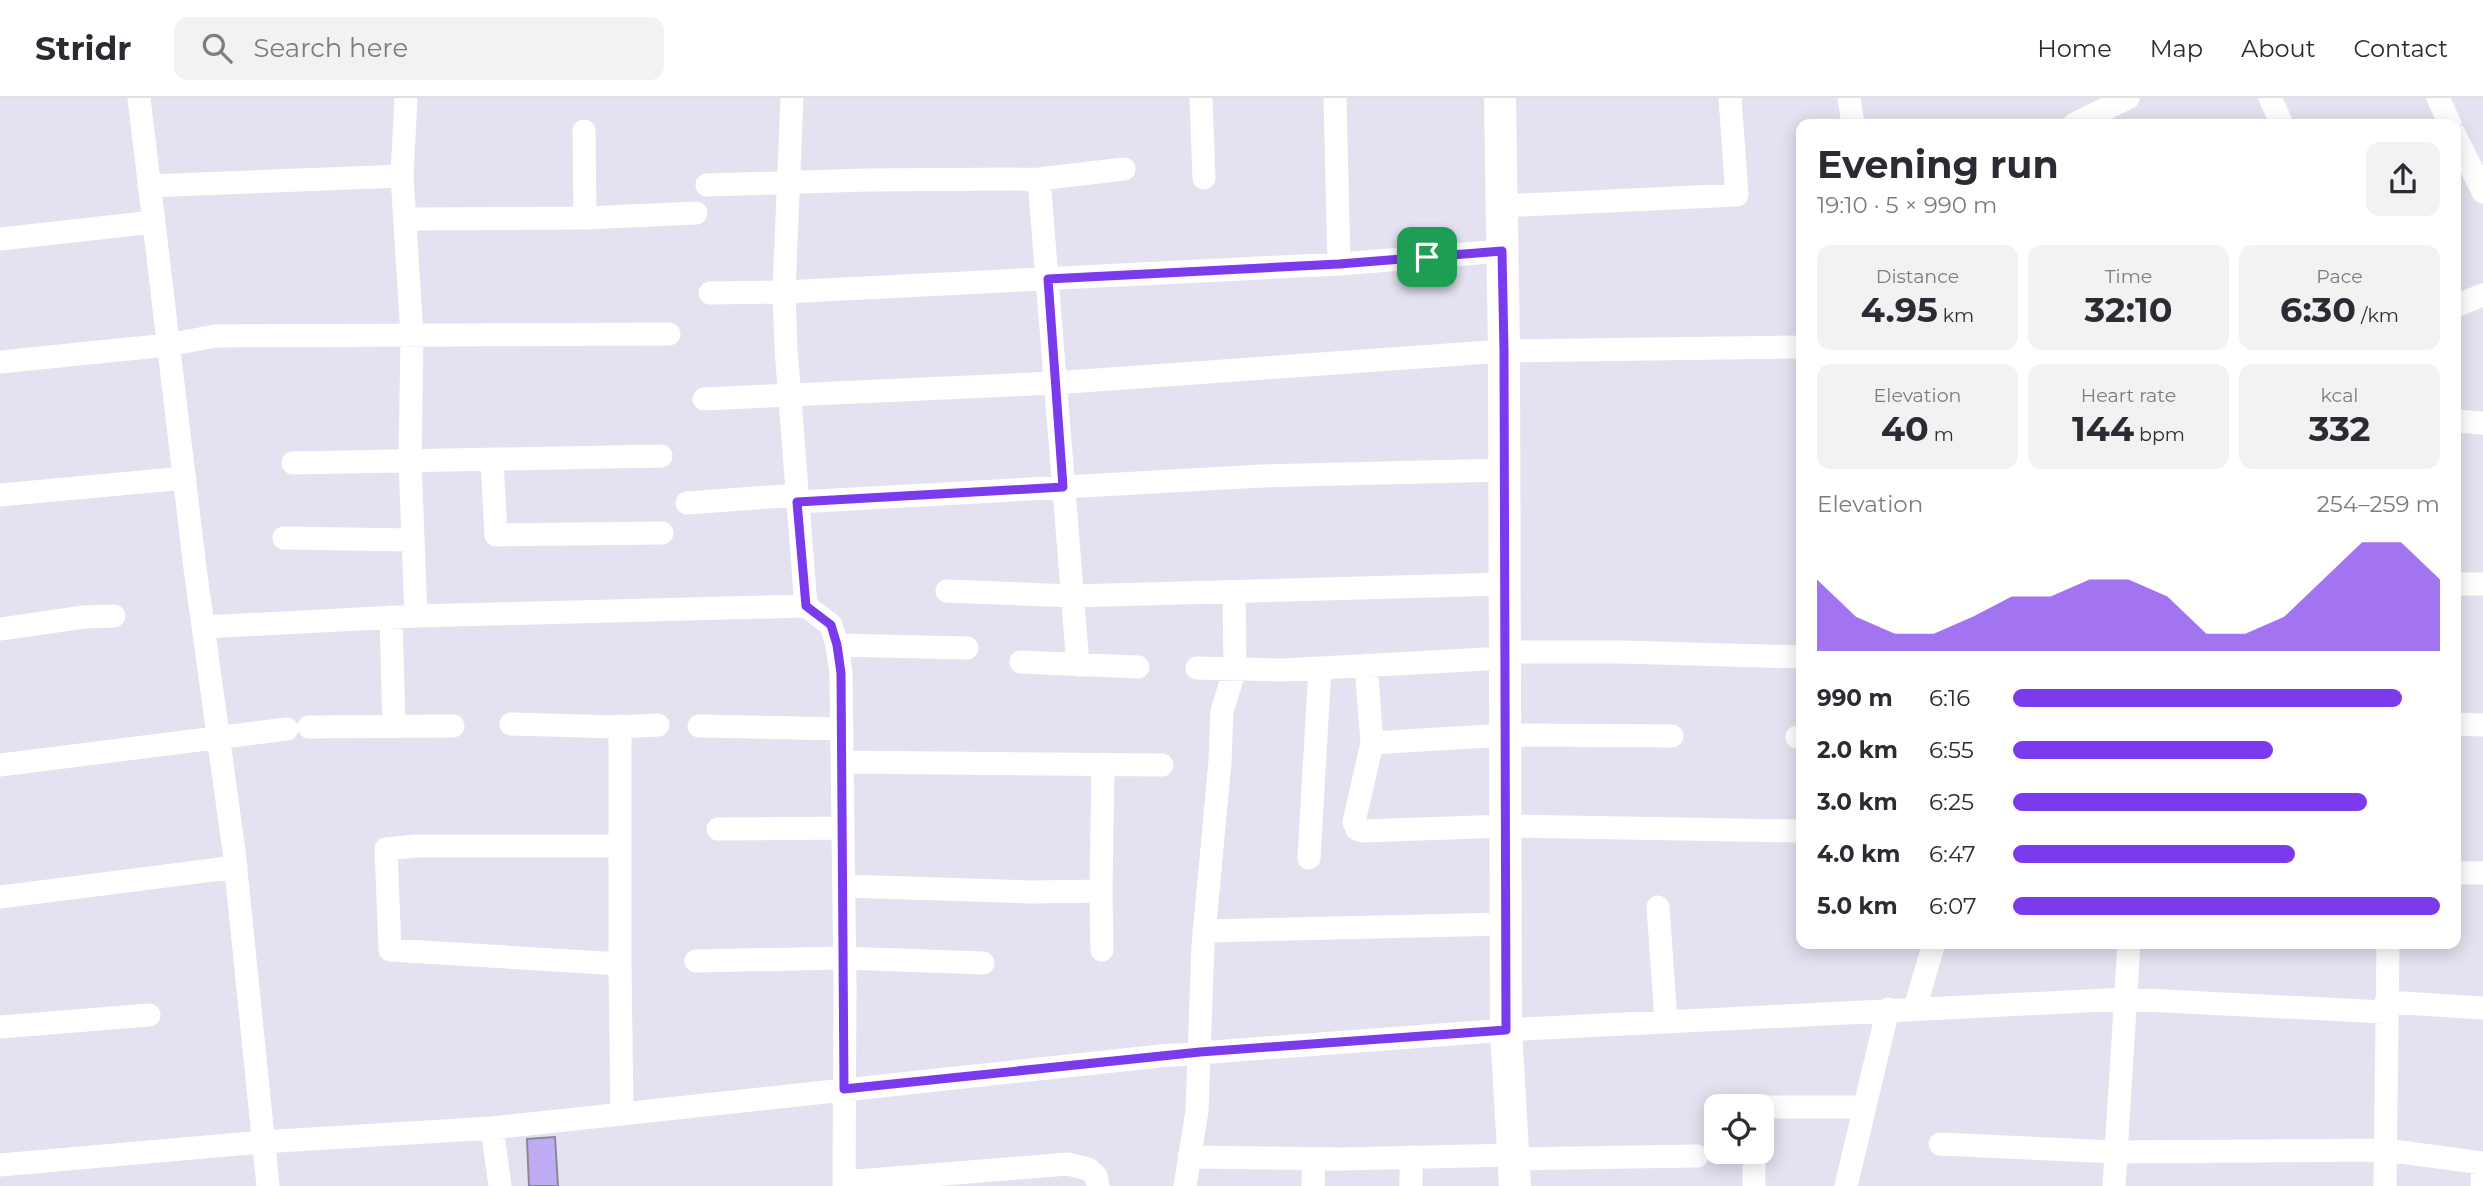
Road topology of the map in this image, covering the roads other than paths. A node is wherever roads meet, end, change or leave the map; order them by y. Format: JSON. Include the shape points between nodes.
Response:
{"nodes":[{"id":1,"x":139,"y":98,"type":"edge"},
{"id":2,"x":406,"y":98,"type":"edge"},
{"id":3,"x":792,"y":98,"type":"edge"},
{"id":4,"x":1201,"y":98,"type":"edge"},
{"id":5,"x":1335,"y":98,"type":"edge"},
{"id":6,"x":1500,"y":98,"type":"edge"},
{"id":7,"x":1730,"y":98,"type":"edge"},
{"id":8,"x":1849,"y":98,"type":"edge"},
{"id":9,"x":2128,"y":98,"type":"edge"},
{"id":10,"x":2270,"y":98,"type":"edge"},
{"id":11,"x":2438,"y":98,"type":"edge"},
{"id":12,"x":1852,"y":119,"type":"edge"},
{"id":13,"x":2084,"y":119,"type":"edge"},
{"id":14,"x":2280,"y":119,"type":"edge"},
{"id":15,"x":2448,"y":119,"type":"edge"},
{"id":16,"x":584,"y":131,"type":"dead end"},
{"id":17,"x":2461,"y":147,"type":"edge"},
{"id":18,"x":1124,"y":169,"type":"dead end"},
{"id":19,"x":402,"y":176,"type":"junction"},
{"id":20,"x":1204,"y":178,"type":"dead end"},
{"id":21,"x":1039,"y":179,"type":"junction"},
{"id":22,"x":788,"y":183,"type":"junction"},
{"id":23,"x":707,"y":185,"type":"dead end"},
{"id":24,"x":149,"y":186,"type":"junction"},
{"id":25,"x":2483,"y":192,"type":"edge"},
{"id":26,"x":1501,"y":205,"type":"junction"},
{"id":27,"x":696,"y":213,"type":"dead end"},
{"id":28,"x":585,"y":218,"type":"junction"},
{"id":29,"x":405,"y":219,"type":"junction"},
{"id":30,"x":153,"y":222,"type":"junction"},
{"id":31,"x":0,"y":239,"type":"edge"},
{"id":32,"x":1502,"y":251,"type":"junction"},
{"id":33,"x":1339,"y":264,"type":"junction"},
{"id":34,"x":1048,"y":279,"type":"junction"},
{"id":35,"x":784,"y":292,"type":"junction"},
{"id":36,"x":710,"y":293,"type":"dead end"},
{"id":37,"x":2483,"y":295,"type":"edge"},
{"id":38,"x":2461,"y":304,"type":"edge"},
{"id":39,"x":669,"y":334,"type":"dead end"},
{"id":40,"x":412,"y":336,"type":"junction"},
{"id":41,"x":168,"y":345,"type":"junction"},
{"id":42,"x":1796,"y":347,"type":"edge"},
{"id":43,"x":1504,"y":351,"type":"junction"},
{"id":44,"x":0,"y":362,"type":"edge"},
{"id":45,"x":1054,"y":383,"type":"junction"},
{"id":46,"x":789,"y":394,"type":"junction"},
{"id":47,"x":704,"y":399,"type":"dead end"},
{"id":48,"x":2461,"y":421,"type":"edge"},
{"id":49,"x":2483,"y":423,"type":"edge"},
{"id":50,"x":661,"y":456,"type":"dead end"},
{"id":51,"x":492,"y":460,"type":"junction"},
{"id":52,"x":410,"y":462,"type":"junction"},
{"id":53,"x":293,"y":463,"type":"dead end"},
{"id":54,"x":1505,"y":470,"type":"junction"},
{"id":55,"x":185,"y":478,"type":"junction"},
{"id":56,"x":1063,"y":487,"type":"junction"},
{"id":57,"x":0,"y":495,"type":"edge"},
{"id":58,"x":797,"y":498,"type":"junction"},
{"id":59,"x":687,"y":503,"type":"dead end"},
{"id":60,"x":662,"y":533,"type":"dead end"},
{"id":61,"x":284,"y":538,"type":"dead end"},
{"id":62,"x":413,"y":540,"type":"junction"},
{"id":63,"x":2461,"y":583,"type":"edge"},
{"id":64,"x":2483,"y":583,"type":"edge"},
{"id":65,"x":1505,"y":584,"type":"junction"},
{"id":66,"x":947,"y":591,"type":"dead end"},
{"id":67,"x":1234,"y":592,"type":"junction"},
{"id":68,"x":1072,"y":596,"type":"junction"},
{"id":69,"x":806,"y":606,"type":"junction"},
{"id":70,"x":114,"y":616,"type":"dead end"},
{"id":71,"x":416,"y":616,"type":"junction"},
{"id":72,"x":391,"y":617,"type":"junction"},
{"id":73,"x":204,"y":627,"type":"junction"},
{"id":74,"x":0,"y":629,"type":"edge"},
{"id":75,"x":837,"y":645,"type":"junction"},
{"id":76,"x":967,"y":648,"type":"dead end"},
{"id":77,"x":1505,"y":655,"type":"junction"},
{"id":78,"x":1796,"y":657,"type":"edge"},
{"id":79,"x":1021,"y":662,"type":"dead end"},
{"id":80,"x":1078,"y":665,"type":"junction"},
{"id":81,"x":1366,"y":665,"type":"junction"},
{"id":82,"x":1138,"y":667,"type":"dead end"},
{"id":83,"x":1197,"y":668,"type":"dead end"},
{"id":84,"x":1320,"y":668,"type":"junction"},
{"id":85,"x":1235,"y":670,"type":"junction"},
{"id":86,"x":511,"y":724,"type":"dead end"},
{"id":87,"x":659,"y":724,"type":"dead end"},
{"id":88,"x":2461,"y":724,"type":"edge"},
{"id":89,"x":2483,"y":725,"type":"edge"},
{"id":90,"x":394,"y":726,"type":"junction"},
{"id":91,"x":453,"y":726,"type":"dead end"},
{"id":92,"x":620,"y":726,"type":"junction"},
{"id":93,"x":699,"y":726,"type":"dead end"},
{"id":94,"x":842,"y":729,"type":"junction"},
{"id":95,"x":1506,"y":735,"type":"junction"},
{"id":96,"x":1672,"y":736,"type":"dead end"},
{"id":97,"x":219,"y":738,"type":"junction"},
{"id":98,"x":1372,"y":743,"type":"junction"},
{"id":99,"x":842,"y":762,"type":"junction"},
{"id":100,"x":1103,"y":764,"type":"junction"},
{"id":101,"x":0,"y":765,"type":"edge"},
{"id":102,"x":1162,"y":765,"type":"dead end"},
{"id":103,"x":1505,"y":826,"type":"junction"},
{"id":104,"x":843,"y":828,"type":"junction"},
{"id":105,"x":718,"y":829,"type":"dead end"},
{"id":106,"x":1796,"y":831,"type":"edge"},
{"id":107,"x":620,"y":846,"type":"junction"},
{"id":108,"x":1308,"y":858,"type":"dead end"},
{"id":109,"x":236,"y":867,"type":"junction"},
{"id":110,"x":2461,"y":873,"type":"edge"},
{"id":111,"x":2483,"y":873,"type":"edge"},
{"id":112,"x":844,"y":886,"type":"junction"},
{"id":113,"x":1101,"y":891,"type":"junction"},
{"id":114,"x":0,"y":897,"type":"edge"},
{"id":115,"x":1658,"y":907,"type":"dead end"},
{"id":116,"x":1506,"y":924,"type":"junction"},
{"id":117,"x":1204,"y":931,"type":"junction"},
{"id":118,"x":1932,"y":949,"type":"edge"},
{"id":119,"x":2129,"y":949,"type":"edge"},
{"id":120,"x":2388,"y":949,"type":"edge"},
{"id":121,"x":1102,"y":950,"type":"dead end"},
{"id":122,"x":843,"y":958,"type":"junction"},
{"id":123,"x":696,"y":961,"type":"dead end"},
{"id":124,"x":983,"y":963,"type":"dead end"},
{"id":125,"x":620,"y":964,"type":"junction"},
{"id":126,"x":2125,"y":999,"type":"junction"},
{"id":127,"x":2386,"y":1007,"type":"junction"},
{"id":128,"x":1914,"y":1008,"type":"junction"},
{"id":129,"x":2483,"y":1008,"type":"edge"},
{"id":130,"x":1888,"y":1009,"type":"junction"},
{"id":131,"x":149,"y":1015,"type":"dead end"},
{"id":132,"x":1666,"y":1021,"type":"junction"},
{"id":133,"x":0,"y":1027,"type":"edge"},
{"id":134,"x":1506,"y":1030,"type":"junction"},
{"id":135,"x":1200,"y":1052,"type":"junction"},
{"id":136,"x":844,"y":1089,"type":"junction"},
{"id":137,"x":1774,"y":1107,"type":"edge"},
{"id":138,"x":1865,"y":1107,"type":"junction"},
{"id":139,"x":622,"y":1113,"type":"junction"},
{"id":140,"x":492,"y":1128,"type":"junction"},
{"id":141,"x":262,"y":1142,"type":"junction"},
{"id":142,"x":1940,"y":1144,"type":"dead end"},
{"id":143,"x":2386,"y":1150,"type":"junction"},
{"id":144,"x":2116,"y":1152,"type":"junction"},
{"id":145,"x":1697,"y":1156,"type":"dead end"},
{"id":146,"x":1189,"y":1157,"type":"junction"},
{"id":147,"x":1411,"y":1157,"type":"junction"},
{"id":148,"x":1314,"y":1159,"type":"junction"},
{"id":149,"x":2483,"y":1163,"type":"edge"},
{"id":150,"x":1754,"y":1164,"type":"edge"},
{"id":151,"x":0,"y":1165,"type":"edge"},
{"id":152,"x":1514,"y":1167,"type":"edge"},
{"id":153,"x":844,"y":1184,"type":"edge"},
{"id":154,"x":268,"y":1186,"type":"edge"},
{"id":155,"x":500,"y":1186,"type":"edge"},
{"id":156,"x":1098,"y":1186,"type":"edge"},
{"id":157,"x":1185,"y":1186,"type":"edge"},
{"id":158,"x":1313,"y":1186,"type":"edge"},
{"id":159,"x":1411,"y":1186,"type":"edge"},
{"id":160,"x":1754,"y":1186,"type":"edge"},
{"id":161,"x":1846,"y":1186,"type":"edge"},
{"id":162,"x":2114,"y":1186,"type":"edge"},
{"id":163,"x":2385,"y":1186,"type":"edge"},
{"id":164,"x":2482,"y":1186,"type":"edge"}],
"edges":[{"from":1,"to":24,"type":"street"},
{"from":2,"to":19,"type":"street"},
{"from":3,"to":22,"type":"street"},
{"from":4,"to":20,"type":"street"},
{"from":5,"to":33,"type":"street"},
{"from":6,"to":26,"type":"street"},
{"from":7,"to":26,"type":"street","via":[[1737,195]]},
{"from":8,"to":12,"type":"street"},
{"from":9,"to":13,"type":"street"},
{"from":10,"to":14,"type":"street"},
{"from":11,"to":15,"type":"street"},
{"from":16,"to":28,"type":"street"},
{"from":17,"to":25,"type":"street"},
{"from":18,"to":21,"type":"street"},
{"from":19,"to":24,"type":"street"},
{"from":19,"to":29,"type":"street"},
{"from":21,"to":22,"type":"street"},
{"from":21,"to":34,"type":"street"},
{"from":22,"to":23,"type":"street"},
{"from":22,"to":35,"type":"street"},
{"from":24,"to":30,"type":"street"},
{"from":26,"to":32,"type":"street"},
{"from":27,"to":28,"type":"street"},
{"from":28,"to":29,"type":"street"},
{"from":29,"to":40,"type":"street"},
{"from":30,"to":31,"type":"street"},
{"from":30,"to":41,"type":"street"},
{"from":32,"to":33,"type":"street"},
{"from":32,"to":43,"type":"street"},
{"from":33,"to":34,"type":"street"},
{"from":34,"to":35,"type":"street"},
{"from":34,"to":45,"type":"street"},
{"from":35,"to":36,"type":"street"},
{"from":35,"to":46,"type":"street"},
{"from":37,"to":38,"type":"street"},
{"from":39,"to":40,"type":"street"},
{"from":40,"to":41,"type":"street","via":[[215,336]]},
{"from":40,"to":52,"type":"street"},
{"from":41,"to":44,"type":"street"},
{"from":41,"to":55,"type":"street"},
{"from":42,"to":43,"type":"street"},
{"from":43,"to":45,"type":"street"},
{"from":43,"to":54,"type":"street"},
{"from":45,"to":46,"type":"street"},
{"from":45,"to":56,"type":"street"},
{"from":46,"to":47,"type":"street"},
{"from":46,"to":58,"type":"street"},
{"from":48,"to":49,"type":"street"},
{"from":50,"to":51,"type":"street"},
{"from":51,"to":52,"type":"street"},
{"from":51,"to":60,"type":"street","via":[[496,535]]},
{"from":52,"to":53,"type":"street"},
{"from":52,"to":62,"type":"street"},
{"from":54,"to":56,"type":"street"},
{"from":54,"to":65,"type":"street"},
{"from":55,"to":57,"type":"street"},
{"from":55,"to":73,"type":"street"},
{"from":56,"to":58,"type":"street"},
{"from":56,"to":68,"type":"street"},
{"from":58,"to":59,"type":"street"},
{"from":58,"to":69,"type":"street"},
{"from":61,"to":62,"type":"street"},
{"from":62,"to":71,"type":"street"},
{"from":63,"to":64,"type":"street"},
{"from":65,"to":67,"type":"street"},
{"from":65,"to":77,"type":"street"},
{"from":66,"to":68,"type":"street"},
{"from":67,"to":68,"type":"street"},
{"from":67,"to":85,"type":"street"},
{"from":68,"to":80,"type":"street"},
{"from":69,"to":71,"type":"street"},
{"from":69,"to":75,"type":"street","via":[[831,625]]},
{"from":70,"to":74,"type":"street"},
{"from":71,"to":72,"type":"street"},
{"from":72,"to":73,"type":"street"},
{"from":72,"to":90,"type":"street"},
{"from":73,"to":97,"type":"street"},
{"from":75,"to":76,"type":"street"},
{"from":75,"to":94,"type":"street"},
{"from":77,"to":78,"type":"street","via":[[1621,652]]},
{"from":77,"to":81,"type":"street"},
{"from":77,"to":95,"type":"street"},
{"from":79,"to":80,"type":"street"},
{"from":80,"to":82,"type":"street"},
{"from":81,"to":84,"type":"street"},
{"from":81,"to":98,"type":"street"},
{"from":83,"to":85,"type":"street"},
{"from":84,"to":85,"type":"street"},
{"from":84,"to":108,"type":"street"},
{"from":85,"to":117,"type":"street","via":[[1222,711]]},
{"from":86,"to":92,"type":"street"},
{"from":87,"to":92,"type":"street"},
{"from":88,"to":89,"type":"street"},
{"from":90,"to":91,"type":"street"},
{"from":90,"to":97,"type":"street","via":[[298,728]]},
{"from":92,"to":107,"type":"street"},
{"from":93,"to":94,"type":"street"},
{"from":94,"to":99,"type":"street"},
{"from":95,"to":96,"type":"street"},
{"from":95,"to":98,"type":"street"},
{"from":95,"to":103,"type":"street"},
{"from":97,"to":101,"type":"street"},
{"from":97,"to":109,"type":"street"},
{"from":98,"to":103,"type":"street","via":[[1354,822],[1357,829]]},
{"from":99,"to":100,"type":"street"},
{"from":99,"to":104,"type":"street"},
{"from":100,"to":102,"type":"street"},
{"from":100,"to":113,"type":"street"},
{"from":103,"to":106,"type":"street"},
{"from":103,"to":116,"type":"street"},
{"from":104,"to":105,"type":"street"},
{"from":104,"to":112,"type":"street"},
{"from":107,"to":125,"type":"street"},
{"from":107,"to":125,"type":"street","via":[[386,849],[390,950]]},
{"from":109,"to":114,"type":"street"},
{"from":109,"to":141,"type":"street"},
{"from":110,"to":111,"type":"street"},
{"from":112,"to":113,"type":"street"},
{"from":112,"to":122,"type":"street"},
{"from":113,"to":121,"type":"street"},
{"from":115,"to":132,"type":"street"},
{"from":116,"to":117,"type":"street"},
{"from":116,"to":134,"type":"street"},
{"from":117,"to":135,"type":"street"},
{"from":118,"to":128,"type":"street"},
{"from":119,"to":126,"type":"street"},
{"from":120,"to":127,"type":"street"},
{"from":122,"to":123,"type":"street"},
{"from":122,"to":124,"type":"street"},
{"from":122,"to":136,"type":"street"},
{"from":125,"to":139,"type":"street"},
{"from":126,"to":127,"type":"street"},
{"from":126,"to":128,"type":"street"},
{"from":126,"to":144,"type":"street"},
{"from":127,"to":129,"type":"street"},
{"from":127,"to":143,"type":"street"},
{"from":128,"to":130,"type":"street"},
{"from":130,"to":132,"type":"street"},
{"from":130,"to":138,"type":"street"},
{"from":131,"to":133,"type":"street"},
{"from":132,"to":134,"type":"street"},
{"from":134,"to":135,"type":"street"},
{"from":134,"to":152,"type":"street"},
{"from":135,"to":136,"type":"street"},
{"from":135,"to":146,"type":"street"},
{"from":136,"to":139,"type":"street"},
{"from":136,"to":153,"type":"street"},
{"from":137,"to":138,"type":"street"},
{"from":138,"to":161,"type":"street"},
{"from":139,"to":140,"type":"street"},
{"from":140,"to":141,"type":"street"},
{"from":140,"to":155,"type":"street"},
{"from":141,"to":151,"type":"street"},
{"from":141,"to":154,"type":"street"},
{"from":142,"to":144,"type":"street"},
{"from":143,"to":144,"type":"street"},
{"from":143,"to":149,"type":"street"},
{"from":143,"to":163,"type":"street"},
{"from":144,"to":162,"type":"street"},
{"from":145,"to":152,"type":"street"},
{"from":146,"to":148,"type":"street"},
{"from":146,"to":157,"type":"street"},
{"from":147,"to":148,"type":"street"},
{"from":147,"to":152,"type":"street"},
{"from":147,"to":159,"type":"street"},
{"from":148,"to":158,"type":"street"},
{"from":149,"to":164,"type":"street"},
{"from":150,"to":160,"type":"street"},
{"from":153,"to":156,"type":"street","via":[[1068,1164],[1088,1169]]}]}
